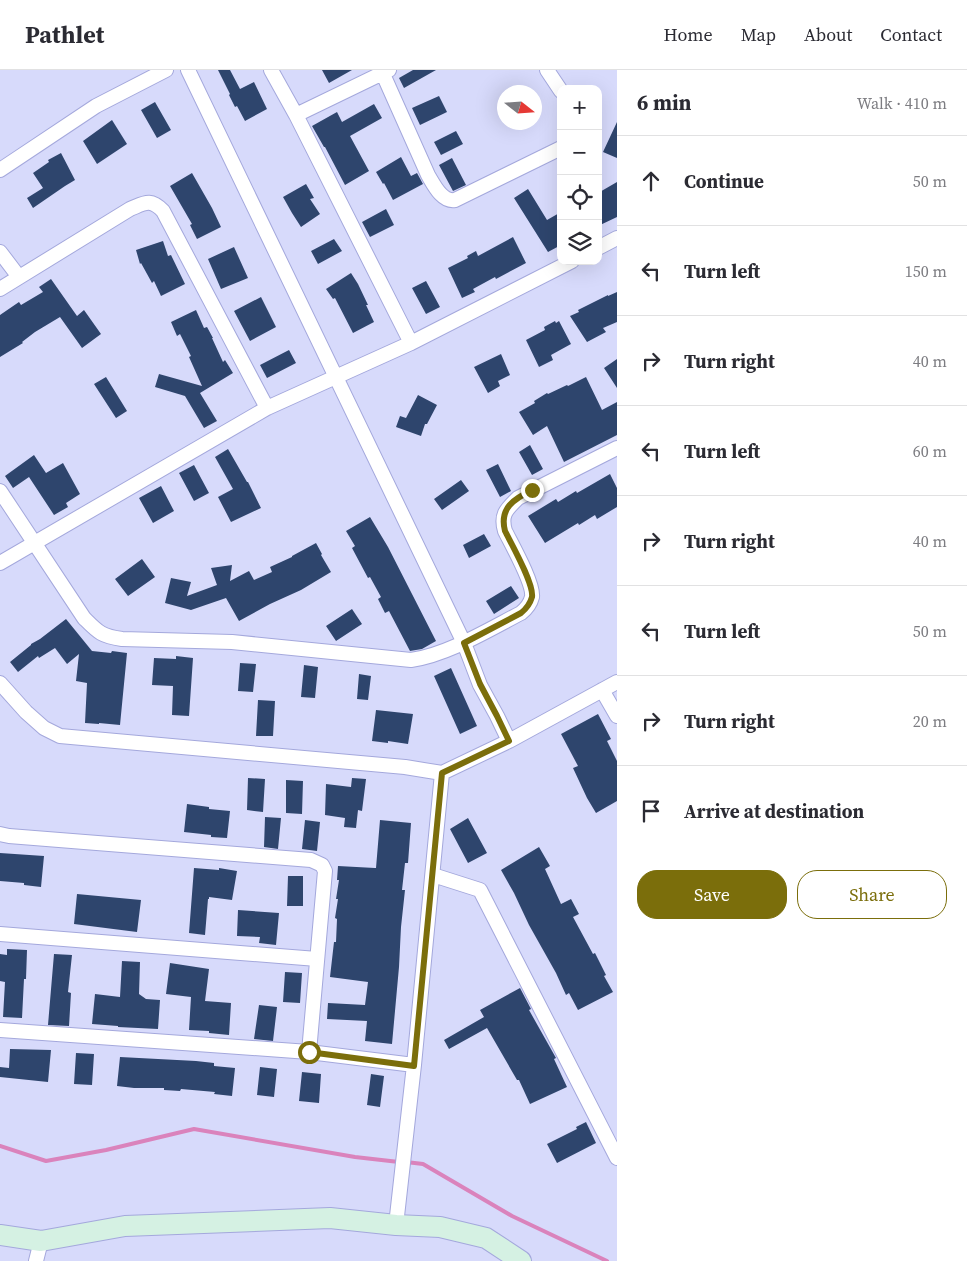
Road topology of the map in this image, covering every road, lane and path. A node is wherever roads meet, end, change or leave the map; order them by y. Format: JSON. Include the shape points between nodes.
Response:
{"nodes":[{"id":1,"x":166,"y":70,"type":"edge"},
{"id":2,"x":188,"y":70,"type":"edge"},
{"id":3,"x":271,"y":70,"type":"edge"},
{"id":4,"x":547,"y":70,"type":"edge"},
{"id":5,"x":386,"y":72,"type":"edge"},
{"id":6,"x":557,"y":85,"type":"edge"},
{"id":7,"x":296,"y":115,"type":"junction"},
{"id":8,"x":557,"y":150,"type":"edge"},
{"id":9,"x":0,"y":170,"type":"edge"},
{"id":10,"x":617,"y":238,"type":"edge"},
{"id":11,"x":602,"y":246,"type":"edge"},
{"id":12,"x":0,"y":252,"type":"edge"},
{"id":13,"x":564,"y":265,"type":"edge"},
{"id":14,"x":19,"y":277,"type":"junction"},
{"id":15,"x":0,"y":289,"type":"edge"},
{"id":16,"x":411,"y":343,"type":"junction"},
{"id":17,"x":337,"y":378,"type":"junction"},
{"id":18,"x":267,"y":408,"type":"junction"},
{"id":19,"x":617,"y":448,"type":"edge"},
{"id":20,"x":0,"y":491,"type":"edge"},
{"id":21,"x":34,"y":543,"type":"junction"},
{"id":22,"x":0,"y":563,"type":"edge"},
{"id":23,"x":464,"y":643,"type":"junction"},
{"id":24,"x":617,"y":682,"type":"edge"},
{"id":25,"x":0,"y":684,"type":"edge"},
{"id":26,"x":602,"y":690,"type":"junction"},
{"id":27,"x":617,"y":716,"type":"edge"},
{"id":28,"x":509,"y":741,"type":"junction"},
{"id":29,"x":442,"y":773,"type":"junction"},
{"id":30,"x":0,"y":834,"type":"edge"},
{"id":31,"x":432,"y":875,"type":"junction"},
{"id":32,"x":0,"y":934,"type":"edge"},
{"id":33,"x":317,"y":959,"type":"junction"},
{"id":34,"x":0,"y":1030,"type":"edge"},
{"id":35,"x":309,"y":1052,"type":"junction"},
{"id":36,"x":414,"y":1066,"type":"junction"},
{"id":37,"x":617,"y":1158,"type":"edge"},
{"id":38,"x":396,"y":1225,"type":"junction"},
{"id":39,"x":1,"y":1236,"type":"edge"},
{"id":40,"x":41,"y":1241,"type":"junction"},
{"id":41,"x":36,"y":1261,"type":"edge"},
{"id":42,"x":522,"y":1261,"type":"edge"}],
"edges":[{"from":1,"to":9,"type":"street","via":[[96,106]]},
{"from":2,"to":17,"type":"street"},
{"from":3,"to":7,"type":"street"},
{"from":4,"to":6,"type":"street"},
{"from":5,"to":7,"type":"street"},
{"from":5,"to":8,"type":"street","via":[[428,175],[434,186],[450,201]]},
{"from":7,"to":16,"type":"street"},
{"from":10,"to":11,"type":"street"},
{"from":12,"to":14,"type":"street"},
{"from":13,"to":16,"type":"street"},
{"from":14,"to":15,"type":"street"},
{"from":14,"to":18,"type":"street","via":[[130,209],[146,202],[157,204]]},
{"from":16,"to":17,"type":"street"},
{"from":17,"to":18,"type":"street"},
{"from":17,"to":23,"type":"street"},
{"from":18,"to":21,"type":"street"},
{"from":19,"to":23,"type":"street","via":[[518,498],[505,511],[505,531],[531,586],[532,597],[528,608],[521,613]]},
{"from":20,"to":21,"type":"street"},
{"from":21,"to":22,"type":"street"},
{"from":21,"to":23,"type":"street","via":[[84,618],[108,637],[232,642],[411,660]]},
{"from":23,"to":28,"type":"street","via":[[480,684]]},
{"from":24,"to":26,"type":"street"},
{"from":25,"to":29,"type":"street","via":[[44,728],[60,736]]},
{"from":26,"to":27,"type":"street"},
{"from":26,"to":28,"type":"street"},
{"from":28,"to":29,"type":"street"},
{"from":29,"to":31,"type":"street"},
{"from":30,"to":33,"type":"street","via":[[311,860],[322,865],[325,871]]},
{"from":31,"to":36,"type":"street"},
{"from":31,"to":37,"type":"street","via":[[480,890]]},
{"from":32,"to":33,"type":"street"},
{"from":33,"to":35,"type":"street"},
{"from":34,"to":35,"type":"street"},
{"from":35,"to":36,"type":"street"},
{"from":36,"to":38,"type":"street"},
{"from":38,"to":40,"type":"street","via":[[330,1218],[125,1226]]},
{"from":38,"to":42,"type":"street","via":[[440,1227],[486,1238]]},
{"from":39,"to":40,"type":"street"},
{"from":40,"to":41,"type":"street"}]}
